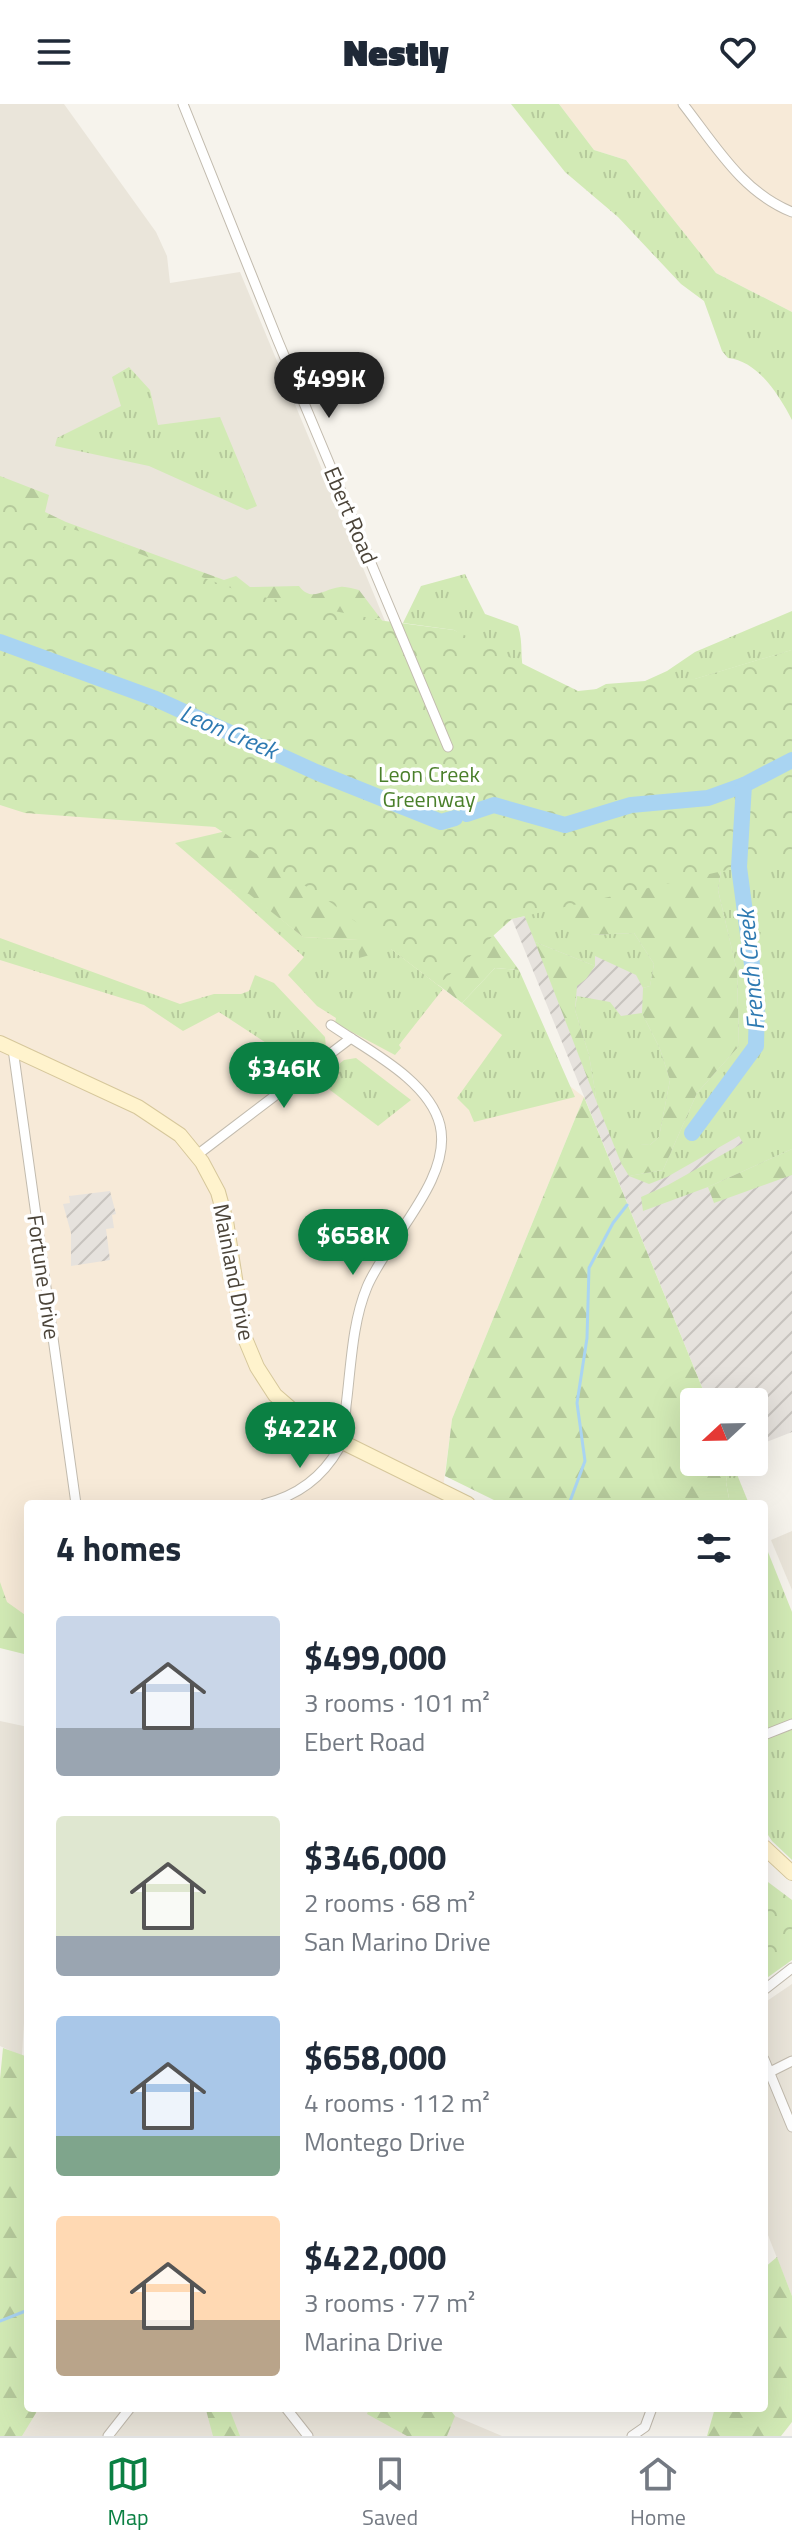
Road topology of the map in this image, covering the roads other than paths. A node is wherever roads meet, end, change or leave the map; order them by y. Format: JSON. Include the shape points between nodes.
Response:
{"nodes":[{"id":1,"x":183,"y":104,"type":"edge"},
{"id":2,"x":683,"y":104,"type":"edge"},
{"id":3,"x":792,"y":212,"type":"edge"},
{"id":4,"x":448,"y":747,"type":"dead end"},
{"id":5,"x":331,"y":1025,"type":"dead end"},
{"id":6,"x":351,"y":1038,"type":"junction"},
{"id":7,"x":7,"y":1046,"type":"edge"},
{"id":8,"x":197,"y":1155,"type":"junction"},
{"id":9,"x":342,"y":1443,"type":"junction"},
{"id":10,"x":75,"y":1500,"type":"edge"},
{"id":11,"x":274,"y":1500,"type":"edge"},
{"id":12,"x":460,"y":1500,"type":"edge"},
{"id":13,"x":792,"y":1724,"type":"edge"},
{"id":14,"x":768,"y":1733,"type":"edge"},
{"id":15,"x":768,"y":1851,"type":"edge"},
{"id":16,"x":792,"y":1873,"type":"edge"},
{"id":17,"x":792,"y":1968,"type":"edge"},
{"id":18,"x":768,"y":1987,"type":"edge"},
{"id":19,"x":792,"y":2061,"type":"edge"},
{"id":20,"x":768,"y":2068,"type":"edge"},
{"id":21,"x":770,"y":2072,"type":"junction"},
{"id":22,"x":792,"y":2127,"type":"edge"},
{"id":23,"x":127,"y":2412,"type":"edge"},
{"id":24,"x":289,"y":2412,"type":"edge"},
{"id":25,"x":651,"y":2412,"type":"edge"},
{"id":26,"x":108,"y":2436,"type":"edge"},
{"id":27,"x":308,"y":2436,"type":"edge"},
{"id":28,"x":632,"y":2436,"type":"edge"}],
"edges":[{"from":1,"to":4,"type":"street","name":"Ebert Road"},
{"from":2,"to":3,"type":"street","via":[[746,183]]},
{"from":5,"to":6,"type":"street"},
{"from":6,"to":8,"type":"street"},
{"from":6,"to":9,"type":"street","via":[[421,1089],[441,1127],[443,1144],[433,1176],[363,1297]]},
{"from":7,"to":8,"type":"main road","name":"Mainland Drive","via":[[153,1115]]},
{"from":7,"to":10,"type":"street","name":"Fortune Drive"},
{"from":8,"to":9,"type":"main road","name":"Mainland Drive","via":[[223,1206],[240,1319],[257,1367],[287,1407]]},
{"from":9,"to":11,"type":"street","via":[[315,1480]]},
{"from":9,"to":12,"type":"main road","name":"Mainland Drive"},
{"from":13,"to":14,"type":"street"},
{"from":15,"to":16,"type":"main road"},
{"from":17,"to":18,"type":"street"},
{"from":19,"to":21,"type":"street"},
{"from":20,"to":21,"type":"street"},
{"from":21,"to":22,"type":"street"},
{"from":23,"to":26,"type":"street"},
{"from":24,"to":27,"type":"street"},
{"from":25,"to":28,"type":"street","via":[[645,2427]]}]}
